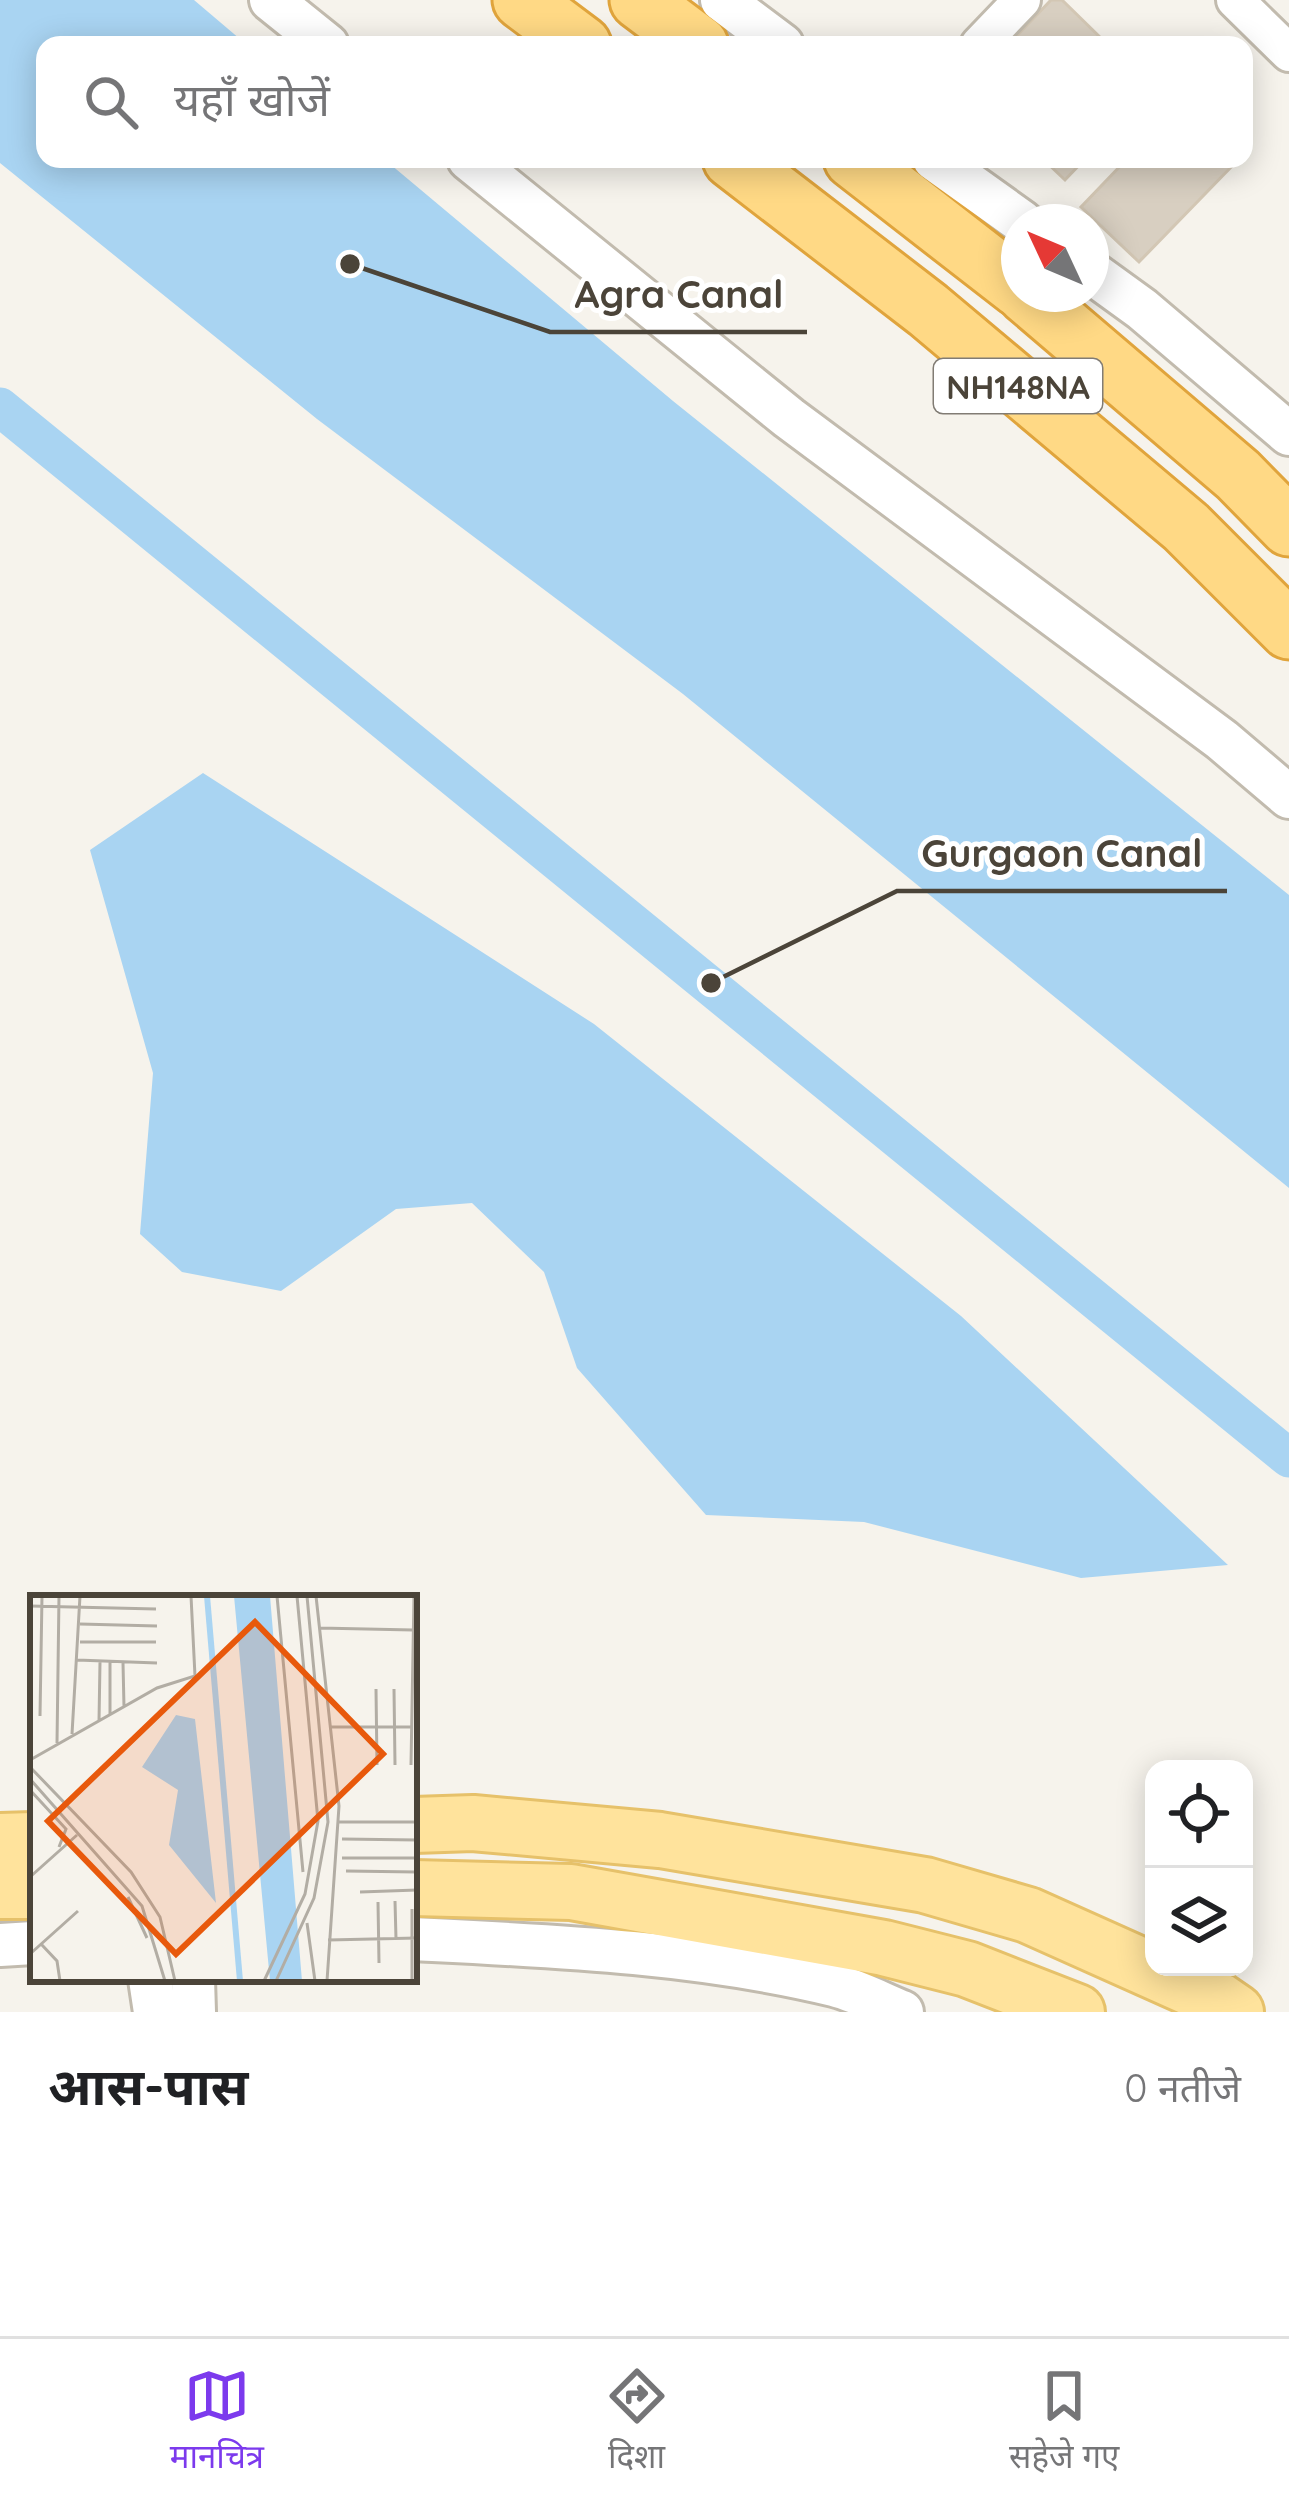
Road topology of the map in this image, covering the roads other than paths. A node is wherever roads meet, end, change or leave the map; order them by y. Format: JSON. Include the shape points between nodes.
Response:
{"nodes":[{"id":1,"x":271,"y":0,"type":"edge"},
{"id":2,"x":522,"y":0,"type":"edge"},
{"id":3,"x":639,"y":0,"type":"edge"},
{"id":4,"x":722,"y":0,"type":"edge"},
{"id":5,"x":1022,"y":0,"type":"edge"},
{"id":6,"x":1234,"y":0,"type":"edge"},
{"id":7,"x":316,"y":36,"type":"edge"},
{"id":8,"x":570,"y":36,"type":"edge"},
{"id":9,"x":687,"y":36,"type":"edge"},
{"id":10,"x":770,"y":36,"type":"edge"},
{"id":11,"x":988,"y":36,"type":"edge"},
{"id":12,"x":1289,"y":53,"type":"edge"},
{"id":13,"x":480,"y":168,"type":"edge"},
{"id":14,"x":743,"y":168,"type":"edge"},
{"id":15,"x":865,"y":168,"type":"edge"},
{"id":16,"x":947,"y":168,"type":"edge"},
{"id":17,"x":1001,"y":207,"type":"edge"},
{"id":18,"x":1001,"y":275,"type":"edge"},
{"id":19,"x":1109,"y":285,"type":"edge"},
{"id":20,"x":1047,"y":312,"type":"edge"},
{"id":21,"x":1289,"y":434,"type":"edge"},
{"id":22,"x":1289,"y":527,"type":"edge"},
{"id":23,"x":1289,"y":630,"type":"edge"},
{"id":24,"x":1289,"y":797,"type":"edge"},
{"id":25,"x":417,"y":1826,"type":"edge"},
{"id":26,"x":30,"y":1840,"type":"edge"},
{"id":27,"x":0,"y":1841,"type":"edge"},
{"id":28,"x":417,"y":1888,"type":"edge"},
{"id":29,"x":417,"y":1939,"type":"edge"},
{"id":30,"x":30,"y":1943,"type":"edge"},
{"id":31,"x":0,"y":1945,"type":"edge"},
{"id":32,"x":150,"y":1982,"type":"edge"},
{"id":33,"x":193,"y":1982,"type":"edge"},
{"id":34,"x":155,"y":2012,"type":"edge"},
{"id":35,"x":194,"y":2012,"type":"edge"},
{"id":36,"x":902,"y":2012,"type":"edge"},
{"id":37,"x":1077,"y":2012,"type":"edge"},
{"id":38,"x":1236,"y":2012,"type":"edge"}],
"edges":[{"from":1,"to":7,"type":"street"},
{"from":2,"to":8,"type":"highway"},
{"from":3,"to":9,"type":"highway"},
{"from":4,"to":10,"type":"street"},
{"from":5,"to":11,"type":"street"},
{"from":6,"to":12,"type":"street"},
{"from":13,"to":24,"type":"street","via":[[789,418]]},
{"from":14,"to":23,"type":"highway","number":"NH148NA","via":[[1169,512]]},
{"from":15,"to":18,"type":"highway","number":"NH148NA"},
{"from":16,"to":17,"type":"street"},
{"from":19,"to":21,"type":"street"},
{"from":20,"to":22,"type":"highway","number":"NH148NA"},
{"from":25,"to":38,"type":"main road","via":[[473,1823],[661,1840],[925,1886],[1028,1915]]},
{"from":26,"to":27,"type":"main road"},
{"from":28,"to":37,"type":"main road","via":[[571,1892],[884,1948],[967,1969]]},
{"from":29,"to":36,"type":"street","via":[[726,1966],[838,1986]]},
{"from":30,"to":31,"type":"street"},
{"from":32,"to":34,"type":"street"},
{"from":33,"to":35,"type":"street"}]}
